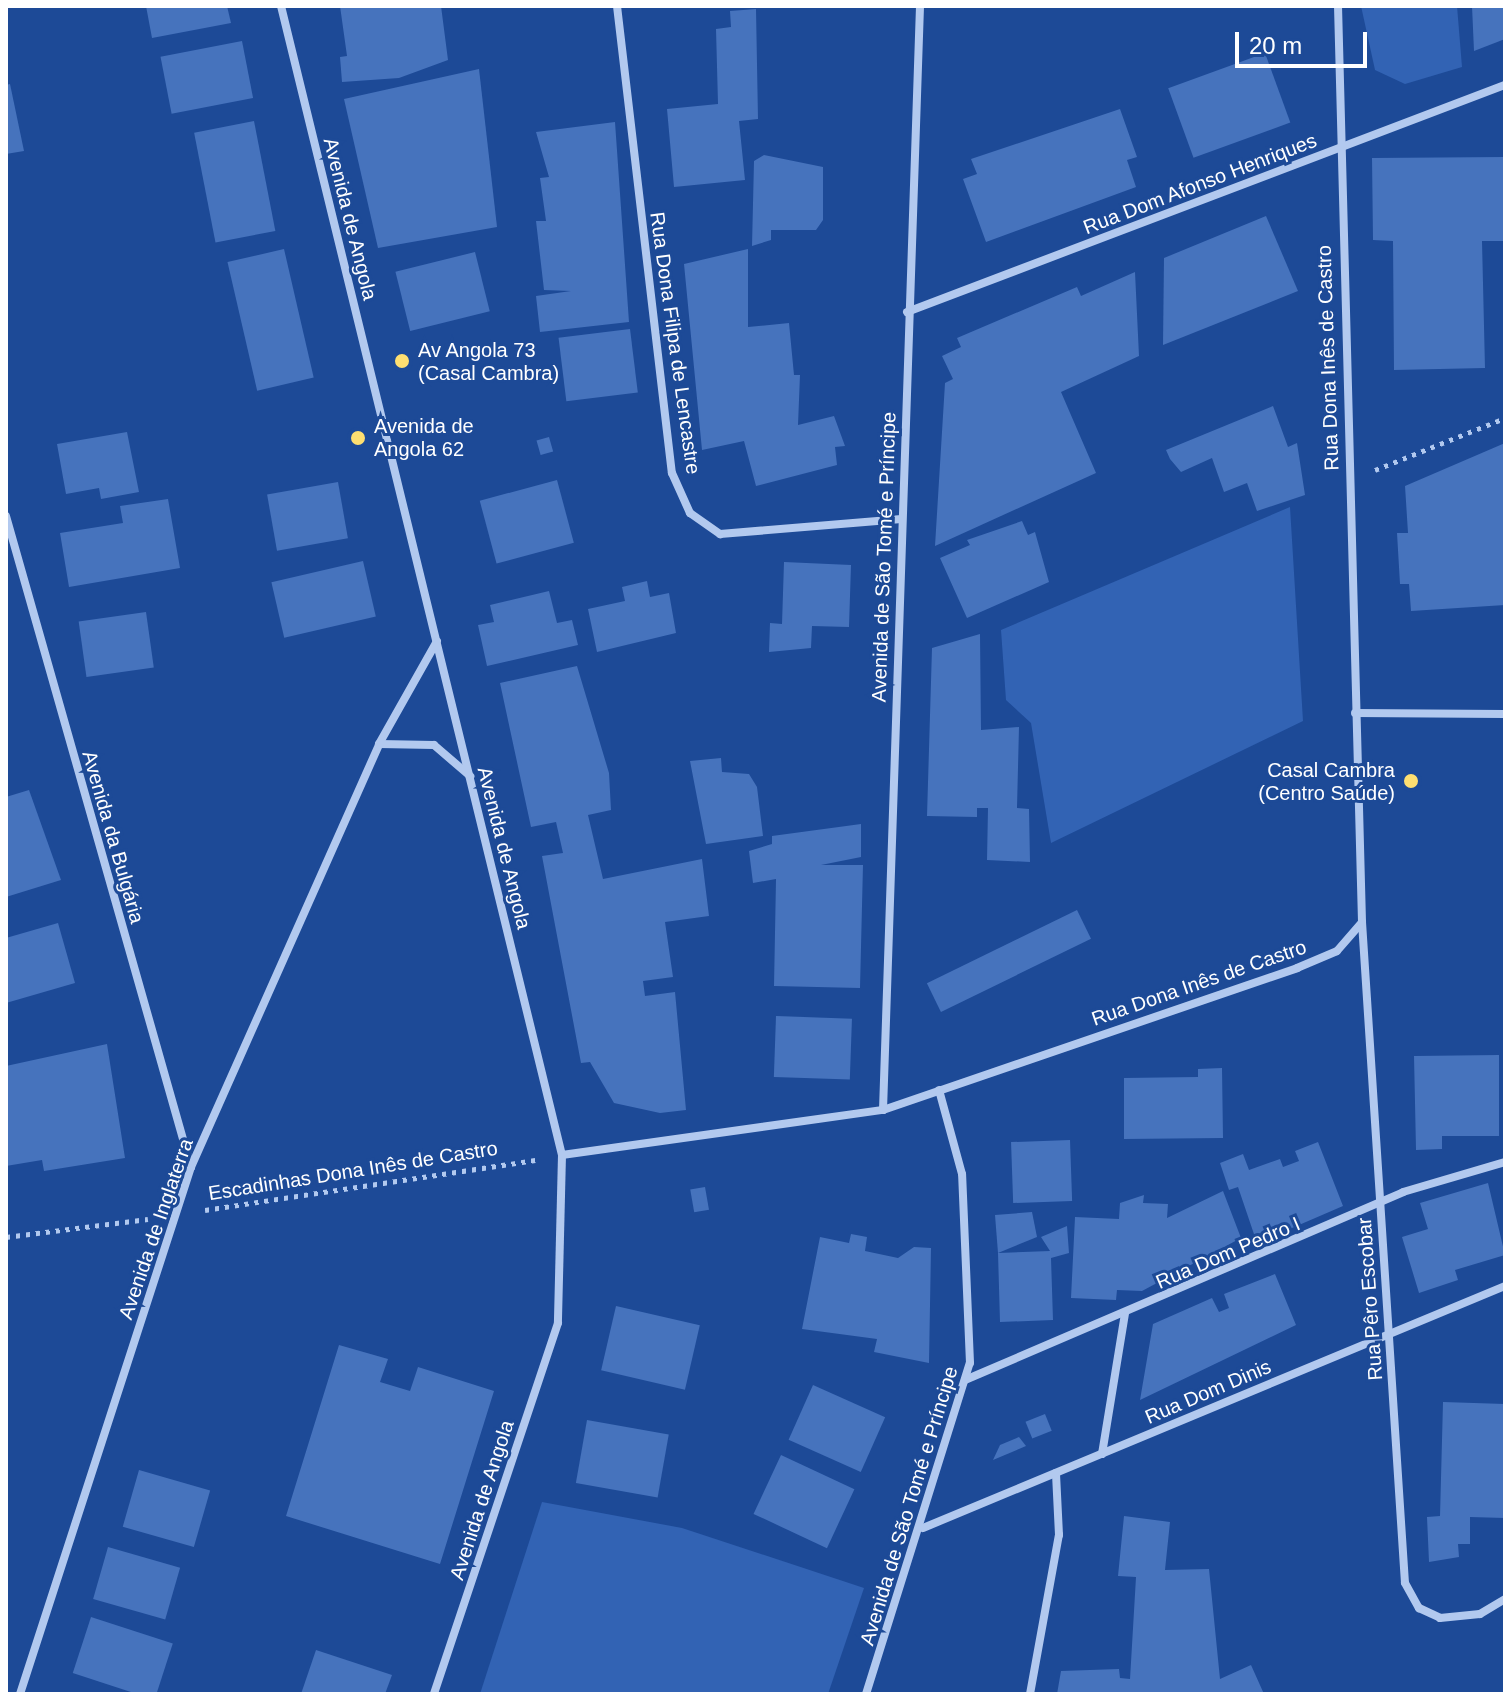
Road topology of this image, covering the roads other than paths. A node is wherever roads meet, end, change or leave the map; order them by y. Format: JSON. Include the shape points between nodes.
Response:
{"nodes":[{"id":1,"x":281,"y":6,"type":"edge"},
{"id":2,"x":617,"y":6,"type":"edge"},
{"id":3,"x":920,"y":6,"type":"edge"},
{"id":4,"x":1338,"y":6,"type":"edge"},
{"id":5,"x":1505,"y":85,"type":"edge"},
{"id":6,"x":1337,"y":149,"type":"junction"},
{"id":7,"x":907,"y":312,"type":"junction"},
{"id":8,"x":6,"y":516,"type":"edge"},
{"id":9,"x":901,"y":519,"type":"junction"},
{"id":10,"x":437,"y":640,"type":"junction"},
{"id":11,"x":1355,"y":713,"type":"junction"},
{"id":12,"x":1505,"y":714,"type":"edge"},
{"id":13,"x":379,"y":744,"type":"junction"},
{"id":14,"x":471,"y":777,"type":"junction"},
{"id":15,"x":1362,"y":922,"type":"junction"},
{"id":16,"x":939,"y":1090,"type":"junction"},
{"id":17,"x":883,"y":1110,"type":"junction"},
{"id":18,"x":562,"y":1155,"type":"junction"},
{"id":19,"x":1505,"y":1162,"type":"edge"},
{"id":20,"x":191,"y":1167,"type":"junction"},
{"id":21,"x":1379,"y":1207,"type":"junction"},
{"id":22,"x":1505,"y":1286,"type":"edge"},
{"id":23,"x":1125,"y":1313,"type":"junction"},
{"id":24,"x":1388,"y":1334,"type":"junction"},
{"id":25,"x":965,"y":1380,"type":"junction"},
{"id":26,"x":1102,"y":1454,"type":"junction"},
{"id":27,"x":1056,"y":1473,"type":"junction"},
{"id":28,"x":923,"y":1528,"type":"junction"},
{"id":29,"x":1505,"y":1599,"type":"edge"},
{"id":30,"x":20,"y":1694,"type":"edge"},
{"id":31,"x":434,"y":1694,"type":"edge"},
{"id":32,"x":866,"y":1694,"type":"edge"},
{"id":33,"x":1030,"y":1694,"type":"edge"}],
"edges":[{"from":1,"to":10,"type":"street","name":"Avenida de Angola"},
{"from":2,"to":9,"type":"street","name":"Rua Dona Filipa de Lencastre","via":[[672,473],[690,513],[720,534]]},
{"from":3,"to":7,"type":"street","name":"Avenida de São Tomé e Príncipe"},
{"from":4,"to":6,"type":"street","name":"Rua Dona Inês de Castro"},
{"from":5,"to":6,"type":"street","name":"Rua Dom Afonso Henriques"},
{"from":6,"to":7,"type":"street","name":"Rua Dom Afonso Henriques"},
{"from":6,"to":11,"type":"street","name":"Rua Dona Inês de Castro"},
{"from":7,"to":9,"type":"street","name":"Avenida de São Tomé e Príncipe"},
{"from":8,"to":20,"type":"street","name":"Avenida da Bulgária"},
{"from":9,"to":17,"type":"street","name":"Avenida de São Tomé e Príncipe"},
{"from":10,"to":13,"type":"street","name":"Avenida de Inglaterra"},
{"from":10,"to":14,"type":"street","name":"Avenida de Angola"},
{"from":11,"to":12,"type":"street"},
{"from":11,"to":15,"type":"street","name":"Rua Dona Inês de Castro"},
{"from":13,"to":14,"type":"street","via":[[434,745]]},
{"from":13,"to":20,"type":"street","name":"Avenida de Inglaterra"},
{"from":14,"to":18,"type":"street","name":"Avenida de Angola"},
{"from":15,"to":16,"type":"street","name":"Rua Dona Inês de Castro","via":[[1337,951],[1297,968]]},
{"from":15,"to":21,"type":"street","name":"Rua Pêro Escobar"},
{"from":16,"to":17,"type":"street","name":"Rua Dona Inês de Castro"},
{"from":16,"to":25,"type":"street","name":"Avenida de São Tomé e Príncipe","via":[[962,1174]]},
{"from":17,"to":18,"type":"street","name":"Rua Dona Inês de Castro"},
{"from":18,"to":31,"type":"street","name":"Avenida de Angola","via":[[558,1323]]},
{"from":19,"to":21,"type":"street","name":"Rua Dom Pedro I","via":[[1449,1175]]},
{"from":20,"to":30,"type":"street","name":"Avenida de Inglaterra"},
{"from":21,"to":23,"type":"street","name":"Rua Dom Pedro I"},
{"from":21,"to":24,"type":"street","name":"Rua Pêro Escobar"},
{"from":22,"to":24,"type":"street","name":"Rua Dom Dinis"},
{"from":23,"to":25,"type":"street","name":"Rua Dom Pedro I"},
{"from":23,"to":26,"type":"street"},
{"from":24,"to":26,"type":"street","name":"Rua Dom Dinis"},
{"from":24,"to":29,"type":"street","name":"Rua Pêro Escobar","via":[[1405,1583],[1419,1608],[1440,1618],[1480,1614]]},
{"from":25,"to":28,"type":"street","name":"Avenida de São Tomé e Príncipe"},
{"from":26,"to":27,"type":"street","name":"Rua Dom Dinis"},
{"from":27,"to":28,"type":"street","name":"Rua Dom Dinis"},
{"from":27,"to":33,"type":"street","via":[[1059,1535]]},
{"from":28,"to":32,"type":"street","name":"Avenida de São Tomé e Príncipe"}]}
